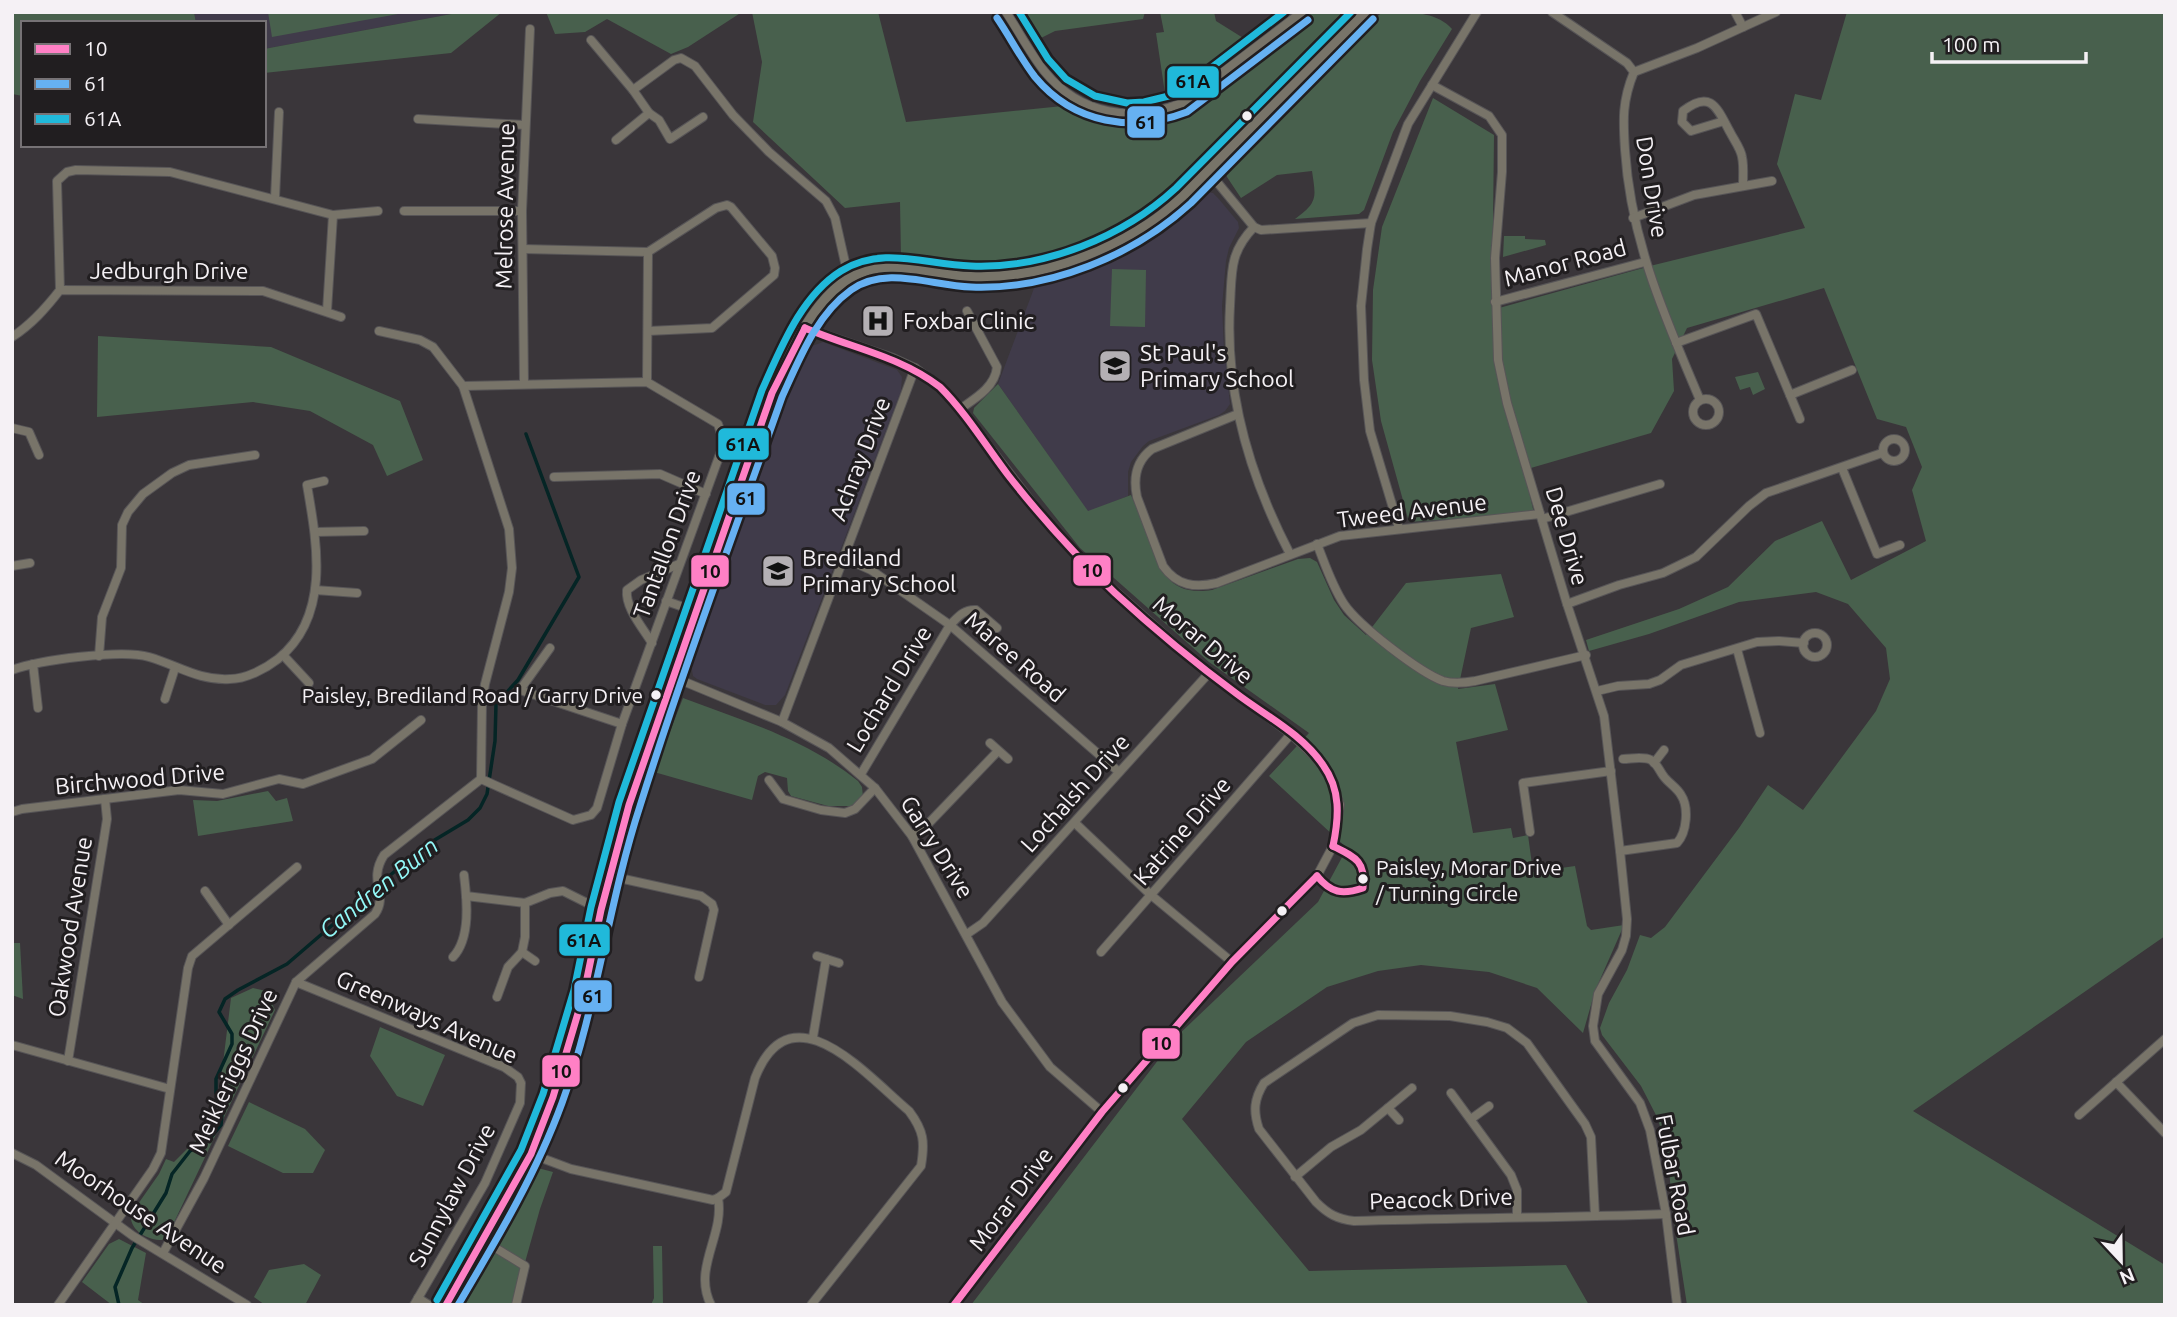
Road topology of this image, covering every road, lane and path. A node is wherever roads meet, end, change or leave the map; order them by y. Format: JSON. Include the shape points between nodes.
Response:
{"nodes":[{"id":1,"x":1006,"y":12,"type":"edge"},
{"id":2,"x":1302,"y":12,"type":"edge"},
{"id":3,"x":1366,"y":12,"type":"edge"},
{"id":4,"x":1477,"y":12,"type":"edge"},
{"id":5,"x":1552,"y":12,"type":"edge"},
{"id":6,"x":1735,"y":12,"type":"edge"},
{"id":7,"x":1776,"y":12,"type":"edge"},
{"id":8,"x":1743,"y":27,"type":"junction"},
{"id":9,"x":530,"y":29,"type":"dead end"},
{"id":10,"x":591,"y":40,"type":"dead end"},
{"id":11,"x":1634,"y":72,"type":"junction"},
{"id":12,"x":1432,"y":85,"type":"junction"},
{"id":13,"x":633,"y":90,"type":"junction"},
{"id":14,"x":279,"y":112,"type":"dead end"},
{"id":15,"x":649,"y":113,"type":"junction"},
{"id":16,"x":703,"y":117,"type":"dead end"},
{"id":17,"x":418,"y":119,"type":"dead end"},
{"id":18,"x":1724,"y":121,"type":"junction"},
{"id":19,"x":525,"y":125,"type":"junction"},
{"id":20,"x":616,"y":140,"type":"dead end"},
{"id":21,"x":1208,"y":171,"type":"junction"},
{"id":22,"x":1772,"y":181,"type":"dead end"},
{"id":23,"x":1743,"y":185,"type":"junction"},
{"id":24,"x":275,"y":198,"type":"junction"},
{"id":25,"x":378,"y":211,"type":"dead end"},
{"id":26,"x":404,"y":211,"type":"dead end"},
{"id":27,"x":522,"y":211,"type":"junction"},
{"id":28,"x":333,"y":215,"type":"junction"},
{"id":29,"x":1633,"y":218,"type":"junction"},
{"id":30,"x":1371,"y":223,"type":"junction"},
{"id":31,"x":1254,"y":227,"type":"junction"},
{"id":32,"x":523,"y":249,"type":"junction"},
{"id":33,"x":648,"y":251,"type":"junction"},
{"id":34,"x":1645,"y":261,"type":"junction"},
{"id":35,"x":849,"y":280,"type":"junction"},
{"id":36,"x":60,"y":290,"type":"junction"},
{"id":37,"x":1495,"y":302,"type":"junction"},
{"id":38,"x":327,"y":311,"type":"junction"},
{"id":39,"x":967,"y":311,"type":"dead end"},
{"id":40,"x":341,"y":317,"type":"dead end"},
{"id":41,"x":805,"y":328,"type":"junction"},
{"id":42,"x":379,"y":331,"type":"dead end"},
{"id":43,"x":648,"y":331,"type":"junction"},
{"id":44,"x":12,"y":337,"type":"edge"},
{"id":45,"x":1676,"y":343,"type":"junction"},
{"id":46,"x":915,"y":368,"type":"junction"},
{"id":47,"x":1852,"y":370,"type":"dead end"},
{"id":48,"x":647,"y":382,"type":"junction"},
{"id":49,"x":524,"y":383,"type":"junction"},
{"id":50,"x":463,"y":386,"type":"junction"},
{"id":51,"x":1790,"y":395,"type":"junction"},
{"id":52,"x":1700,"y":400,"type":"dead end"},
{"id":53,"x":960,"y":409,"type":"junction"},
{"id":54,"x":1238,"y":414,"type":"junction"},
{"id":55,"x":1800,"y":419,"type":"dead end"},
{"id":56,"x":12,"y":428,"type":"edge"},
{"id":57,"x":1882,"y":453,"type":"dead end"},
{"id":58,"x":39,"y":455,"type":"dead end"},
{"id":59,"x":255,"y":455,"type":"dead end"},
{"id":60,"x":1842,"y":468,"type":"junction"},
{"id":61,"x":554,"y":477,"type":"dead end"},
{"id":62,"x":324,"y":481,"type":"dead end"},
{"id":63,"x":1660,"y":484,"type":"dead end"},
{"id":64,"x":706,"y":494,"type":"junction"},
{"id":65,"x":1541,"y":517,"type":"junction"},
{"id":66,"x":1399,"y":528,"type":"junction"},
{"id":67,"x":364,"y":531,"type":"dead end"},
{"id":68,"x":315,"y":532,"type":"junction"},
{"id":69,"x":1317,"y":544,"type":"junction"},
{"id":70,"x":1900,"y":545,"type":"dead end"},
{"id":71,"x":1290,"y":554,"type":"junction"},
{"id":72,"x":844,"y":558,"type":"junction"},
{"id":73,"x":30,"y":563,"type":"dead end"},
{"id":74,"x":679,"y":564,"type":"junction"},
{"id":75,"x":12,"y":566,"type":"edge"},
{"id":76,"x":316,"y":590,"type":"junction"},
{"id":77,"x":357,"y":593,"type":"dead end"},
{"id":78,"x":666,"y":601,"type":"junction"},
{"id":79,"x":1567,"y":604,"type":"junction"},
{"id":80,"x":695,"y":611,"type":"junction"},
{"id":81,"x":950,"y":625,"type":"junction"},
{"id":82,"x":996,"y":628,"type":"dead end"},
{"id":83,"x":652,"y":643,"type":"junction"},
{"id":84,"x":1804,"y":643,"type":"dead end"},
{"id":85,"x":550,"y":648,"type":"dead end"},
{"id":86,"x":1737,"y":649,"type":"junction"},
{"id":87,"x":283,"y":655,"type":"junction"},
{"id":88,"x":1586,"y":655,"type":"junction"},
{"id":89,"x":100,"y":656,"type":"junction"},
{"id":90,"x":33,"y":664,"type":"junction"},
{"id":91,"x":175,"y":668,"type":"junction"},
{"id":92,"x":12,"y":670,"type":"edge"},
{"id":93,"x":1209,"y":673,"type":"junction"},
{"id":94,"x":673,"y":677,"type":"junction"},
{"id":95,"x":309,"y":682,"type":"dead end"},
{"id":96,"x":1598,"y":691,"type":"junction"},
{"id":97,"x":165,"y":699,"type":"dead end"},
{"id":98,"x":38,"y":708,"type":"dead end"},
{"id":99,"x":421,"y":720,"type":"dead end"},
{"id":100,"x":782,"y":722,"type":"junction"},
{"id":101,"x":622,"y":724,"type":"junction"},
{"id":102,"x":1760,"y":733,"type":"dead end"},
{"id":103,"x":1291,"y":734,"type":"junction"},
{"id":104,"x":990,"y":743,"type":"dead end"},
{"id":105,"x":1664,"y":750,"type":"dead end"},
{"id":106,"x":999,"y":751,"type":"junction"},
{"id":107,"x":1008,"y":759,"type":"dead end"},
{"id":108,"x":1623,"y":760,"type":"dead end"},
{"id":109,"x":1654,"y":763,"type":"junction"},
{"id":110,"x":1611,"y":771,"type":"junction"},
{"id":111,"x":1119,"y":772,"type":"junction"},
{"id":112,"x":861,"y":774,"type":"junction"},
{"id":113,"x":769,"y":780,"type":"dead end"},
{"id":114,"x":483,"y":781,"type":"junction"},
{"id":115,"x":875,"y":788,"type":"junction"},
{"id":116,"x":106,"y":799,"type":"junction"},
{"id":117,"x":12,"y":812,"type":"edge"},
{"id":118,"x":1075,"y":823,"type":"junction"},
{"id":119,"x":1530,"y":832,"type":"dead end"},
{"id":120,"x":912,"y":836,"type":"junction"},
{"id":121,"x":1620,"y":850,"type":"junction"},
{"id":122,"x":297,"y":867,"type":"dead end"},
{"id":123,"x":464,"y":875,"type":"dead end"},
{"id":124,"x":610,"y":876,"type":"junction"},
{"id":125,"x":205,"y":891,"type":"dead end"},
{"id":126,"x":466,"y":895,"type":"junction"},
{"id":127,"x":1151,"y":895,"type":"junction"},
{"id":128,"x":525,"y":903,"type":"junction"},
{"id":129,"x":601,"y":911,"type":"junction"},
{"id":130,"x":229,"y":925,"type":"junction"},
{"id":131,"x":967,"y":933,"type":"junction"},
{"id":132,"x":522,"y":952,"type":"junction"},
{"id":133,"x":1101,"y":952,"type":"dead end"},
{"id":134,"x":453,"y":957,"type":"dead end"},
{"id":135,"x":535,"y":961,"type":"dead end"},
{"id":136,"x":1232,"y":962,"type":"junction"},
{"id":137,"x":839,"y":963,"type":"dead end"},
{"id":138,"x":699,"y":977,"type":"dead end"},
{"id":139,"x":296,"y":982,"type":"junction"},
{"id":140,"x":497,"y":997,"type":"dead end"},
{"id":141,"x":1593,"y":1026,"type":"joint"},
{"id":142,"x":813,"y":1037,"type":"junction"},
{"id":143,"x":2165,"y":1039,"type":"edge"},
{"id":144,"x":12,"y":1045,"type":"edge"},
{"id":145,"x":68,"y":1061,"type":"junction"},
{"id":146,"x":2116,"y":1082,"type":"junction"},
{"id":147,"x":1412,"y":1088,"type":"dead end"},
{"id":148,"x":170,"y":1089,"type":"junction"},
{"id":149,"x":1451,"y":1093,"type":"dead end"},
{"id":150,"x":520,"y":1102,"type":"joint"},
{"id":151,"x":1489,"y":1106,"type":"dead end"},
{"id":152,"x":1388,"y":1108,"type":"junction"},
{"id":153,"x":1102,"y":1112,"type":"junction"},
{"id":154,"x":2079,"y":1115,"type":"dead end"},
{"id":155,"x":1471,"y":1119,"type":"junction"},
{"id":156,"x":1399,"y":1121,"type":"dead end"},
{"id":157,"x":2165,"y":1132,"type":"edge"},
{"id":158,"x":12,"y":1153,"type":"edge"},
{"id":159,"x":531,"y":1154,"type":"junction"},
{"id":160,"x":1295,"y":1177,"type":"junction"},
{"id":161,"x":718,"y":1198,"type":"junction"},
{"id":162,"x":1666,"y":1214,"type":"junction"},
{"id":163,"x":1517,"y":1216,"type":"junction"},
{"id":164,"x":1595,"y":1216,"type":"junction"},
{"id":165,"x":115,"y":1223,"type":"junction"},
{"id":166,"x":484,"y":1241,"type":"junction"},
{"id":167,"x":163,"y":1253,"type":"junction"},
{"id":168,"x":416,"y":1301,"type":"edge"},
{"id":169,"x":58,"y":1305,"type":"edge"},
{"id":170,"x":247,"y":1305,"type":"edge"},
{"id":171,"x":429,"y":1305,"type":"edge"},
{"id":172,"x":446,"y":1305,"type":"edge"},
{"id":173,"x":516,"y":1305,"type":"edge"},
{"id":174,"x":711,"y":1305,"type":"edge"},
{"id":175,"x":811,"y":1305,"type":"edge"},
{"id":176,"x":954,"y":1305,"type":"edge"},
{"id":177,"x":1677,"y":1305,"type":"edge"}],
"edges":[{"from":1,"to":2,"type":"street","via":[[1058,86],[1102,111],[1125,115],[1162,111],[1182,103]]},
{"from":3,"to":21,"type":"street"},
{"from":4,"to":12,"type":"street"},
{"from":5,"to":11,"type":"street"},
{"from":6,"to":8,"type":"street"},
{"from":7,"to":8,"type":"street"},
{"from":8,"to":11,"type":"street"},
{"from":9,"to":19,"type":"street","name":"Melrose Avenue"},
{"from":10,"to":13,"type":"street"},
{"from":11,"to":29,"type":"street","name":"Don Drive","via":[[1625,94],[1623,117]]},
{"from":12,"to":30,"type":"street","via":[[1408,124]]},
{"from":12,"to":37,"type":"street","name":"Dee Drive","via":[[1489,116],[1502,135]]},
{"from":13,"to":15,"type":"street"},
{"from":13,"to":35,"type":"street","via":[[674,60],[689,61],[769,152],[826,201],[835,218]]},
{"from":14,"to":24,"type":"street"},
{"from":15,"to":16,"type":"street","via":[[670,139]]},
{"from":15,"to":20,"type":"street"},
{"from":17,"to":19,"type":"street"},
{"from":18,"to":18,"type":"street","via":[[1719,110],[1702,100],[1683,111],[1682,122],[1691,131]]},
{"from":18,"to":23,"type":"street","via":[[1742,155]]},
{"from":19,"to":27,"type":"street","name":"Melrose Avenue"},
{"from":21,"to":31,"type":"street"},
{"from":21,"to":35,"type":"street","via":[[1140,230],[1048,270],[971,277],[886,267]]},
{"from":22,"to":23,"type":"street"},
{"from":23,"to":29,"type":"street","via":[[1694,195]]},
{"from":24,"to":28,"type":"street"},
{"from":24,"to":36,"type":"street","via":[[170,172],[67,172],[58,181]]},
{"from":25,"to":28,"type":"street"},
{"from":26,"to":27,"type":"street"},
{"from":27,"to":32,"type":"street","name":"Melrose Avenue"},
{"from":28,"to":38,"type":"street"},
{"from":29,"to":34,"type":"street","name":"Don Drive"},
{"from":30,"to":31,"type":"street"},
{"from":30,"to":66,"type":"street","via":[[1362,306],[1364,380],[1370,431]]},
{"from":31,"to":54,"type":"street","via":[[1239,244],[1232,269],[1229,351]]},
{"from":32,"to":33,"type":"street"},
{"from":32,"to":49,"type":"street","name":"Melrose Avenue"},
{"from":33,"to":43,"type":"street"},
{"from":33,"to":43,"type":"street","via":[[727,205],[772,256],[775,268],[770,280],[712,328]]},
{"from":34,"to":37,"type":"street","name":"Manor Road"},
{"from":34,"to":45,"type":"street","name":"Don Drive"},
{"from":35,"to":41,"type":"street","via":[[828,295]]},
{"from":36,"to":38,"type":"street","name":"Jedburgh Drive","via":[[263,291]]},
{"from":36,"to":44,"type":"street","name":"Jedburgh Drive"},
{"from":37,"to":65,"type":"street","name":"Dee Drive","via":[[1498,360],[1507,403]]},
{"from":38,"to":40,"type":"street","name":"Jedburgh Drive"},
{"from":39,"to":53,"type":"street","via":[[997,367],[990,386]]},
{"from":41,"to":46,"type":"street","name":"Morar Drive"},
{"from":41,"to":80,"type":"street","via":[[772,393]]},
{"from":42,"to":50,"type":"street","via":[[433,347]]},
{"from":43,"to":48,"type":"street"},
{"from":45,"to":51,"type":"street","via":[[1756,314]]},
{"from":45,"to":52,"type":"street","name":"Don Drive"},
{"from":46,"to":53,"type":"street","name":"Morar Drive"},
{"from":46,"to":72,"type":"street","name":"Achray Drive"},
{"from":47,"to":51,"type":"street"},
{"from":48,"to":49,"type":"street"},
{"from":48,"to":64,"type":"street","name":"Tantallon Drive","via":[[718,424],[724,443]]},
{"from":49,"to":50,"type":"street"},
{"from":50,"to":114,"type":"street","via":[[505,513],[512,568],[484,694]]},
{"from":51,"to":55,"type":"street"},
{"from":53,"to":93,"type":"street","name":"Morar Drive","via":[[1046,521],[1091,570]]},
{"from":54,"to":71,"type":"street","via":[[1264,499]]},
{"from":54,"to":71,"type":"street","name":"Tweed Avenue","via":[[1146,454],[1137,469],[1137,497],[1163,566],[1181,583],[1217,583]]},
{"from":56,"to":58,"type":"street","via":[[29,432]]},
{"from":57,"to":60,"type":"street"},
{"from":59,"to":89,"type":"street","via":[[189,465],[143,494],[128,512],[122,525],[121,568],[102,617]]},
{"from":60,"to":70,"type":"street","via":[[1877,554]]},
{"from":60,"to":79,"type":"street","via":[[1756,499],[1707,548],[1681,565]]},
{"from":61,"to":64,"type":"street","via":[[660,474]]},
{"from":62,"to":68,"type":"street","via":[[307,485]]},
{"from":63,"to":65,"type":"street","name":"Tweed Avenue"},
{"from":64,"to":74,"type":"street","name":"Tantallon Drive"},
{"from":65,"to":66,"type":"street","name":"Tweed Avenue"},
{"from":65,"to":79,"type":"street","name":"Dee Drive"},
{"from":66,"to":69,"type":"street","name":"Tweed Avenue"},
{"from":67,"to":68,"type":"street"},
{"from":68,"to":76,"type":"street"},
{"from":69,"to":71,"type":"street","name":"Tweed Avenue"},
{"from":69,"to":88,"type":"street","via":[[1340,596],[1357,619],[1444,681],[1475,681]]},
{"from":72,"to":81,"type":"street","name":"Maree Road","via":[[871,570]]},
{"from":72,"to":100,"type":"street","name":"Achray Drive"},
{"from":73,"to":75,"type":"street"},
{"from":74,"to":78,"type":"street","name":"Tantallon Drive"},
{"from":74,"to":83,"type":"street","via":[[627,590],[630,606]]},
{"from":76,"to":77,"type":"street"},
{"from":76,"to":87,"type":"street","via":[[306,623]]},
{"from":78,"to":80,"type":"street"},
{"from":78,"to":83,"type":"street","name":"Tantallon Drive"},
{"from":79,"to":88,"type":"street","name":"Dee Drive"},
{"from":80,"to":94,"type":"street"},
{"from":81,"to":82,"type":"street","via":[[965,611],[975,610]]},
{"from":81,"to":111,"type":"street","name":"Maree Road"},
{"from":81,"to":112,"type":"street","name":"Lochard Drive"},
{"from":83,"to":101,"type":"street","name":"Tantallon Drive"},
{"from":84,"to":86,"type":"street","via":[[1758,642]]},
{"from":85,"to":101,"type":"street","via":[[520,690]]},
{"from":86,"to":96,"type":"street","via":[[1681,665],[1649,684]]},
{"from":86,"to":102,"type":"street"},
{"from":87,"to":91,"type":"street","via":[[232,680]]},
{"from":87,"to":95,"type":"street"},
{"from":88,"to":96,"type":"street","name":"Dee Drive"},
{"from":89,"to":90,"type":"street"},
{"from":89,"to":91,"type":"street","via":[[145,656]]},
{"from":90,"to":92,"type":"street"},
{"from":90,"to":98,"type":"street"},
{"from":91,"to":97,"type":"street"},
{"from":93,"to":103,"type":"street","name":"Morar Drive"},
{"from":93,"to":111,"type":"street","name":"Lochalsh Drive"},
{"from":94,"to":100,"type":"street","name":"Garry Drive"},
{"from":94,"to":124,"type":"street"},
{"from":96,"to":110,"type":"street","name":"Dee Drive"},
{"from":99,"to":116,"type":"street","name":"Birchwood Drive","via":[[372,759],[303,783],[279,779],[223,794],[179,790]]},
{"from":100,"to":112,"type":"street","name":"Garry Drive","via":[[829,748]]},
{"from":101,"to":114,"type":"street","name":"Tantallon Drive","via":[[591,815],[573,820]]},
{"from":103,"to":127,"type":"street","name":"Katrine Drive"},
{"from":103,"to":136,"type":"street","name":"Morar Drive","via":[[1329,775],[1340,805],[1333,846],[1317,876]]},
{"from":104,"to":106,"type":"street"},
{"from":105,"to":109,"type":"street"},
{"from":106,"to":107,"type":"street"},
{"from":106,"to":120,"type":"street"},
{"from":108,"to":109,"type":"street","via":[[1643,758]]},
{"from":109,"to":121,"type":"street","via":[[1684,802],[1683,835],[1677,843]]},
{"from":110,"to":119,"type":"street","via":[[1523,783]]},
{"from":110,"to":121,"type":"street","name":"Dee Drive"},
{"from":111,"to":118,"type":"street","name":"Lochalsh Drive"},
{"from":112,"to":115,"type":"street","name":"Garry Drive"},
{"from":113,"to":115,"type":"street","via":[[783,799],[845,813]]},
{"from":114,"to":139,"type":"street","name":"Meikleriggs Drive","via":[[384,855],[376,871],[380,907]]},
{"from":115,"to":120,"type":"street","name":"Garry Drive"},
{"from":116,"to":117,"type":"street","name":"Birchwood Drive"},
{"from":116,"to":145,"type":"street","name":"Oakwood Avenue","via":[[106,828]]},
{"from":118,"to":127,"type":"street"},
{"from":118,"to":131,"type":"street","name":"Lochalsh Drive","via":[[983,923]]},
{"from":120,"to":131,"type":"street","name":"Garry Drive"},
{"from":121,"to":141,"type":"street","name":"Dee Drive","via":[[1626,936],[1598,994]]},
{"from":122,"to":130,"type":"street"},
{"from":123,"to":126,"type":"street"},
{"from":124,"to":129,"type":"street"},
{"from":124,"to":138,"type":"street","via":[[701,895],[712,904]]},
{"from":125,"to":130,"type":"street"},
{"from":126,"to":128,"type":"street"},
{"from":126,"to":134,"type":"street","via":[[467,929]]},
{"from":127,"to":133,"type":"street","name":"Katrine Drive"},
{"from":127,"to":136,"type":"street"},
{"from":128,"to":129,"type":"street","via":[[563,891]]},
{"from":128,"to":132,"type":"street"},
{"from":129,"to":159,"type":"street","via":[[580,1006]]},
{"from":130,"to":148,"type":"street","via":[[192,956]]},
{"from":131,"to":153,"type":"street","name":"Garry Drive","via":[[1002,1002],[1050,1067]]},
{"from":132,"to":135,"type":"street"},
{"from":132,"to":140,"type":"street","via":[[508,967]]},
{"from":136,"to":153,"type":"street","name":"Morar Drive"},
{"from":137,"to":142,"type":"street","via":[[822,957]]},
{"from":139,"to":150,"type":"street","name":"Greenways Avenue","via":[[504,1067],[521,1083]]},
{"from":139,"to":167,"type":"street","name":"Meikleriggs Drive","via":[[204,1178]]},
{"from":141,"to":162,"type":"street","name":"Fulbar Road","via":[[1595,1041],[1640,1102]]},
{"from":142,"to":161,"type":"street","via":[[779,1043],[762,1061],[726,1192]]},
{"from":142,"to":175,"type":"street","via":[[834,1046],[909,1111],[924,1143],[922,1166]]},
{"from":143,"to":146,"type":"street"},
{"from":144,"to":145,"type":"street"},
{"from":145,"to":148,"type":"street"},
{"from":146,"to":154,"type":"street"},
{"from":146,"to":157,"type":"street"},
{"from":147,"to":152,"type":"street"},
{"from":148,"to":165,"type":"street","via":[[161,1153]]},
{"from":149,"to":155,"type":"street"},
{"from":150,"to":168,"type":"street","name":"Sunnylaw Drive","via":[[485,1182]]},
{"from":151,"to":155,"type":"street"},
{"from":152,"to":156,"type":"street"},
{"from":152,"to":160,"type":"street"},
{"from":153,"to":176,"type":"street","name":"Morar Drive"},
{"from":155,"to":163,"type":"street","via":[[1515,1182]]},
{"from":158,"to":165,"type":"street","name":"Moorhouse Avenue","via":[[36,1165]]},
{"from":159,"to":161,"type":"street","via":[[571,1169]]},
{"from":159,"to":166,"type":"street"},
{"from":160,"to":163,"type":"street","name":"Peacock Drive","via":[[1325,1212],[1346,1220]]},
{"from":160,"to":164,"type":"street","name":"Peacock Drive","via":[[1255,1117],[1264,1083],[1353,1023],[1378,1015],[1450,1016],[1507,1028],[1522,1038],[1576,1109],[1591,1138]]},
{"from":161,"to":174,"type":"street","via":[[716,1229],[705,1266]]},
{"from":162,"to":164,"type":"street","name":"Peacock Drive"},
{"from":162,"to":177,"type":"street","name":"Fulbar Road"},
{"from":163,"to":164,"type":"street","name":"Peacock Drive"},
{"from":165,"to":167,"type":"street","name":"Moorhouse Avenue"},
{"from":165,"to":169,"type":"street"},
{"from":166,"to":172,"type":"street"},
{"from":166,"to":173,"type":"street","via":[[525,1266]]},
{"from":167,"to":170,"type":"street","name":"Moorhouse Avenue"},
{"from":168,"to":171,"type":"street"}]}
